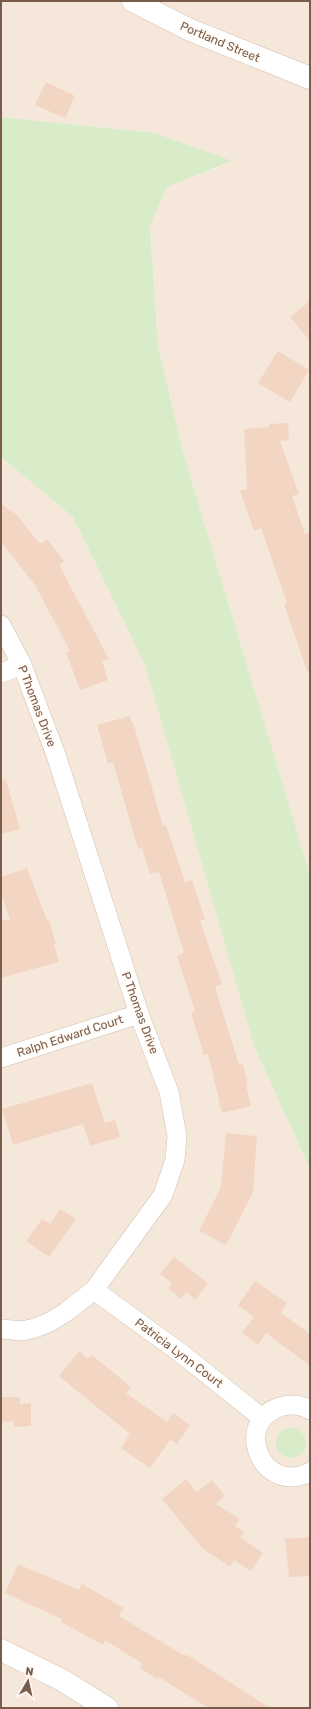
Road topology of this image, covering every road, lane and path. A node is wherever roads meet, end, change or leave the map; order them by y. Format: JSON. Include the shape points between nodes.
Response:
{"nodes":[{"id":1,"x":132,"y":1,"type":"edge"},
{"id":2,"x":310,"y":78,"type":"edge"},
{"id":3,"x":1,"y":625,"type":"edge"},
{"id":4,"x":22,"y":664,"type":"junction"},
{"id":5,"x":1,"y":673,"type":"edge"},
{"id":6,"x":138,"y":1014,"type":"junction"},
{"id":7,"x":1,"y":1058,"type":"edge"},
{"id":8,"x":94,"y":1290,"type":"junction"},
{"id":9,"x":1,"y":1329,"type":"edge"},
{"id":10,"x":310,"y":1410,"type":"edge"},
{"id":11,"x":262,"y":1418,"type":"junction"},
{"id":12,"x":310,"y":1472,"type":"edge"},
{"id":13,"x":1,"y":1650,"type":"edge"},
{"id":14,"x":107,"y":1708,"type":"edge"}],
"edges":[{"from":1,"to":2,"type":"main road","name":"Portland Street","via":[[188,29]]},
{"from":3,"to":4,"type":"street","name":"P Thomas Drive"},
{"from":4,"to":5,"type":"street"},
{"from":4,"to":6,"type":"street","name":"P Thomas Drive","via":[[56,755]]},
{"from":6,"to":7,"type":"street","name":"Ralph Edward Court"},
{"from":6,"to":8,"type":"street","name":"P Thomas Drive","via":[[169,1092],[177,1136],[174,1160],[163,1195]]},
{"from":8,"to":9,"type":"street","name":"P Thomas Drive","via":[[66,1312],[40,1326],[22,1331]]},
{"from":8,"to":11,"type":"street","name":"Patricia Lynn Court","via":[[182,1354]]},
{"from":10,"to":11,"type":"street","via":[[286,1405]]},
{"from":11,"to":12,"type":"street","via":[[256,1432],[256,1447],[265,1465],[284,1476],[298,1477]]},
{"from":13,"to":14,"type":"main road","via":[[62,1680]]}]}
